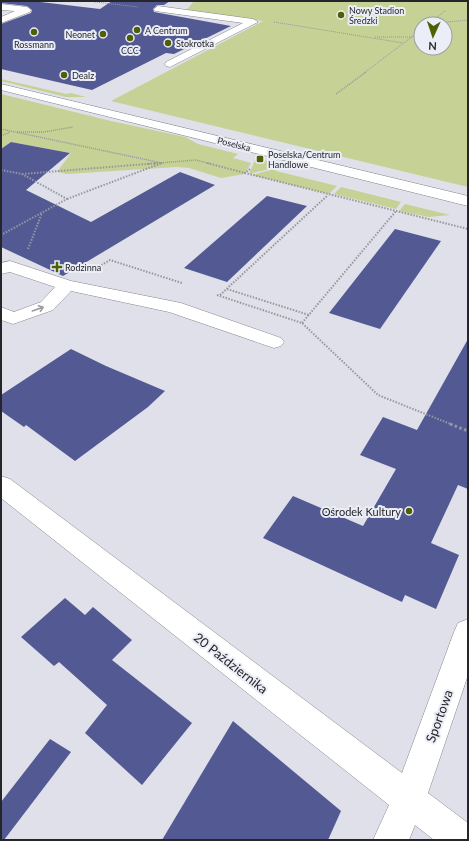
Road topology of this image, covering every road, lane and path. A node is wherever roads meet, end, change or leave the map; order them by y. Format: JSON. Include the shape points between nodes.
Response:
{"nodes":[{"id":1,"x":87,"y":1,"type":"edge"},
{"id":2,"x":191,"y":1,"type":"edge"},
{"id":3,"x":1,"y":7,"type":"edge"},
{"id":4,"x":142,"y":7,"type":"dead end"},
{"id":5,"x":158,"y":9,"type":"dead end"},
{"id":6,"x":446,"y":10,"type":"dead end"},
{"id":7,"x":180,"y":12,"type":"junction"},
{"id":8,"x":439,"y":16,"type":"edge"},
{"id":9,"x":1,"y":20,"type":"edge"},
{"id":10,"x":468,"y":20,"type":"edge"},
{"id":11,"x":453,"y":21,"type":"edge"},
{"id":12,"x":252,"y":22,"type":"junction"},
{"id":13,"x":366,"y":37,"type":"junction"},
{"id":14,"x":412,"y":37,"type":"joint"},
{"id":15,"x":403,"y":43,"type":"junction"},
{"id":16,"x":170,"y":64,"type":"dead end"},
{"id":17,"x":1,"y":87,"type":"edge"},
{"id":18,"x":336,"y":94,"type":"dead end"},
{"id":19,"x":73,"y":128,"type":"dead end"},
{"id":20,"x":1,"y":130,"type":"edge"},
{"id":21,"x":9,"y":132,"type":"junction"},
{"id":22,"x":1,"y":136,"type":"edge"},
{"id":23,"x":162,"y":163,"type":"junction"},
{"id":24,"x":250,"y":168,"type":"dead end"},
{"id":25,"x":1,"y":170,"type":"edge"},
{"id":26,"x":245,"y":173,"type":"junction"},
{"id":27,"x":22,"y":174,"type":"junction"},
{"id":28,"x":328,"y":195,"type":"junction"},
{"id":29,"x":67,"y":199,"type":"junction"},
{"id":30,"x":468,"y":201,"type":"edge"},
{"id":31,"x":396,"y":211,"type":"junction"},
{"id":32,"x":42,"y":213,"type":"junction"},
{"id":33,"x":468,"y":229,"type":"edge"},
{"id":34,"x":1,"y":235,"type":"edge"},
{"id":35,"x":26,"y":255,"type":"dead end"},
{"id":36,"x":1,"y":269,"type":"edge"},
{"id":37,"x":67,"y":286,"type":"junction"},
{"id":38,"x":227,"y":289,"type":"junction"},
{"id":39,"x":219,"y":296,"type":"dead end"},
{"id":40,"x":1,"y":313,"type":"edge"},
{"id":41,"x":309,"y":316,"type":"junction"},
{"id":42,"x":274,"y":342,"type":"dead end"},
{"id":43,"x":468,"y":431,"type":"edge"},
{"id":44,"x":1,"y":485,"type":"edge"},
{"id":45,"x":468,"y":632,"type":"edge"},
{"id":46,"x":409,"y":799,"type":"junction"},
{"id":47,"x":391,"y":840,"type":"edge"},
{"id":48,"x":462,"y":840,"type":"edge"}],
"edges":[{"from":1,"to":4,"type":"path"},
{"from":2,"to":7,"type":"street"},
{"from":3,"to":9,"type":"street","via":[[27,10]]},
{"from":5,"to":7,"type":"street"},
{"from":6,"to":8,"type":"path"},
{"from":7,"to":12,"type":"street"},
{"from":10,"to":11,"type":"path"},
{"from":12,"to":13,"type":"path","via":[[270,21]]},
{"from":12,"to":16,"type":"street"},
{"from":13,"to":14,"type":"path"},
{"from":13,"to":15,"type":"path"},
{"from":14,"to":15,"type":"path"},
{"from":15,"to":18,"type":"path"},
{"from":17,"to":30,"type":"street","name":"Poselska"},
{"from":19,"to":21,"type":"path","via":[[44,132]]},
{"from":20,"to":21,"type":"path"},
{"from":21,"to":22,"type":"path"},
{"from":21,"to":23,"type":"path"},
{"from":23,"to":26,"type":"path","via":[[196,160]]},
{"from":23,"to":27,"type":"path"},
{"from":23,"to":29,"type":"path"},
{"from":24,"to":26,"type":"path"},
{"from":25,"to":27,"type":"path"},
{"from":26,"to":28,"type":"path"},
{"from":27,"to":29,"type":"path"},
{"from":28,"to":31,"type":"path"},
{"from":28,"to":38,"type":"path"},
{"from":29,"to":32,"type":"path"},
{"from":31,"to":33,"type":"path"},
{"from":31,"to":41,"type":"path"},
{"from":32,"to":34,"type":"path"},
{"from":32,"to":35,"type":"path"},
{"from":36,"to":37,"type":"street","via":[[10,266]]},
{"from":40,"to":37,"type":"street","one_way":true,"via":[[13,318],[47,306]]},
{"from":37,"to":42,"type":"street","via":[[174,307]]},
{"from":38,"to":39,"type":"path"},
{"from":38,"to":41,"type":"path"},
{"from":41,"to":43,"type":"path","via":[[302,323],[378,395]]},
{"from":44,"to":46,"type":"street","name":"20 Października"},
{"from":45,"to":46,"type":"street","name":"Sportowa"},
{"from":46,"to":47,"type":"street","name":"Sportowa"},
{"from":46,"to":48,"type":"street","name":"20 Października"}]}
